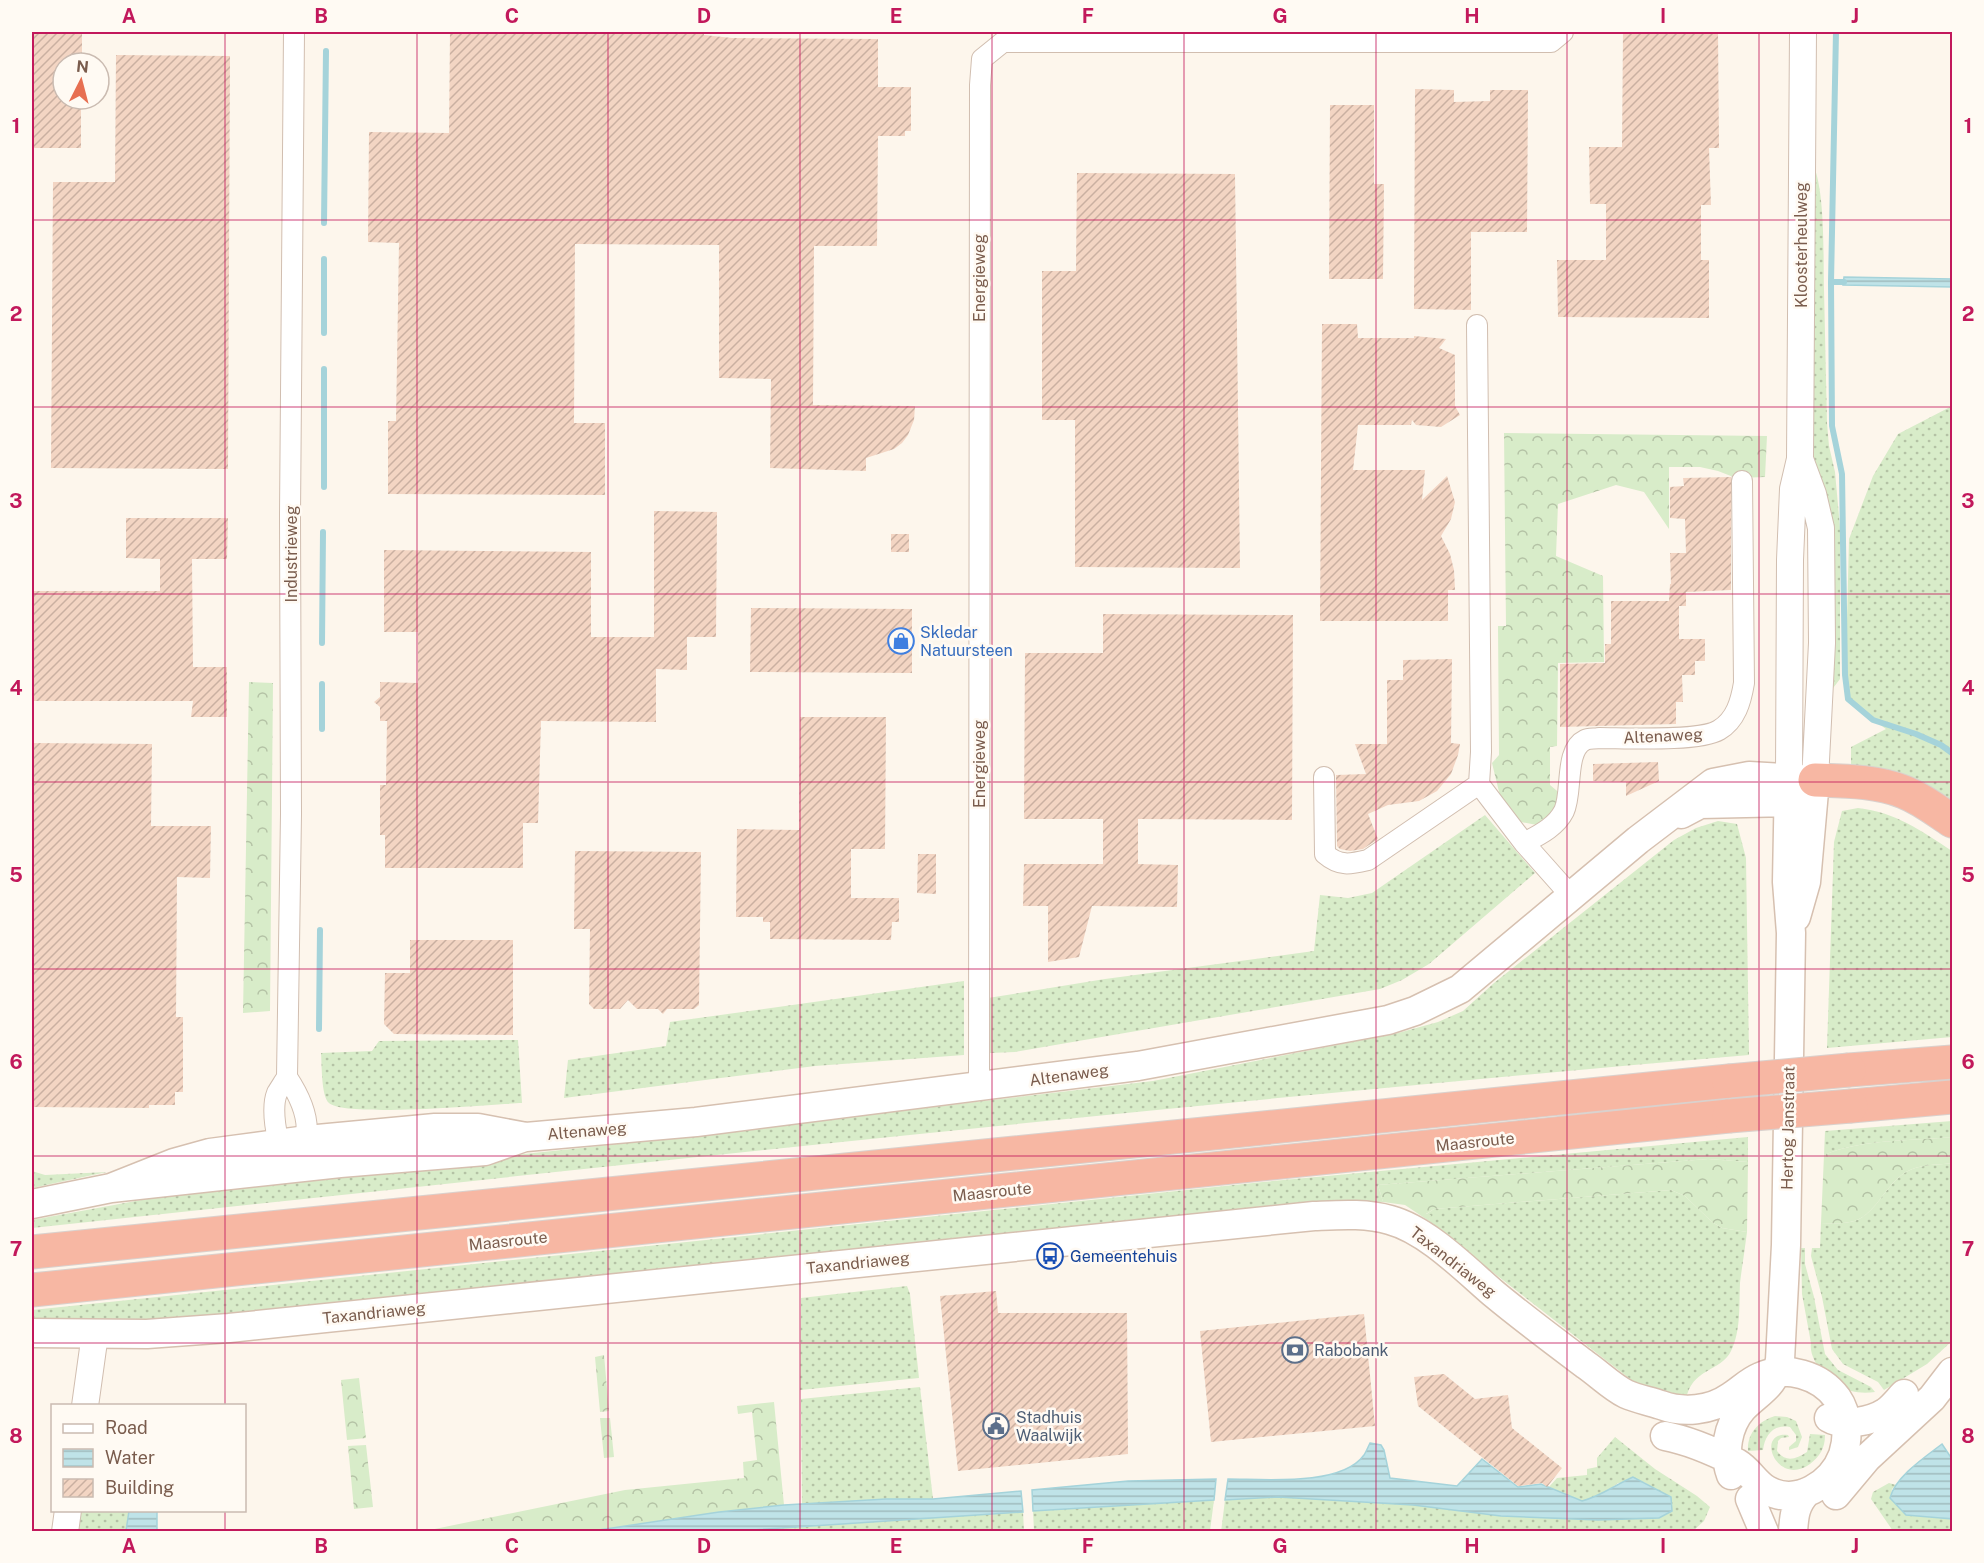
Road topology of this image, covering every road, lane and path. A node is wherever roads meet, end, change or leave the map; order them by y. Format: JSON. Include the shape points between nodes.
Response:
{"nodes":[{"id":1,"x":294,"y":32,"type":"edge"},
{"id":2,"x":1563,"y":32,"type":"edge"},
{"id":3,"x":1803,"y":32,"type":"edge"},
{"id":4,"x":1477,"y":325,"type":"dead end"},
{"id":5,"x":1742,"y":481,"type":"dead end"},
{"id":6,"x":1324,"y":777,"type":"dead end"},
{"id":7,"x":1479,"y":784,"type":"junction"},
{"id":8,"x":1798,"y":786,"type":"junction"},
{"id":9,"x":1953,"y":821,"type":"edge"},
{"id":10,"x":1524,"y":843,"type":"junction"},
{"id":11,"x":1572,"y":897,"type":"junction"},
{"id":12,"x":1953,"y":1062,"type":"edge"},
{"id":13,"x":287,"y":1077,"type":"junction"},
{"id":14,"x":979,"y":1087,"type":"junction"},
{"id":15,"x":1953,"y":1097,"type":"edge"},
{"id":16,"x":526,"y":1137,"type":"junction"},
{"id":17,"x":307,"y":1140,"type":"junction"},
{"id":18,"x":278,"y":1144,"type":"junction"},
{"id":19,"x":292,"y":1169,"type":"junction"},
{"id":20,"x":111,"y":1188,"type":"junction"},
{"id":21,"x":32,"y":1204,"type":"edge"},
{"id":22,"x":32,"y":1252,"type":"edge"},
{"id":23,"x":32,"y":1290,"type":"edge"},
{"id":24,"x":1782,"y":1323,"type":"junction"},
{"id":25,"x":32,"y":1333,"type":"edge"},
{"id":26,"x":95,"y":1334,"type":"junction"},
{"id":27,"x":1951,"y":1373,"type":"edge"},
{"id":28,"x":1809,"y":1377,"type":"junction"},
{"id":29,"x":1758,"y":1384,"type":"junction"},
{"id":30,"x":1627,"y":1394,"type":"junction"},
{"id":31,"x":85,"y":1404,"type":"edge"},
{"id":32,"x":1842,"y":1411,"type":"junction"},
{"id":33,"x":1737,"y":1479,"type":"junction"},
{"id":34,"x":68,"y":1512,"type":"edge"},
{"id":35,"x":1803,"y":1515,"type":"edge"},
{"id":36,"x":65,"y":1532,"type":"edge"},
{"id":37,"x":1764,"y":1532,"type":"edge"}],
"edges":[{"from":1,"to":13,"type":"street","name":"Industrieweg"},
{"from":2,"to":14,"type":"street","name":"Energieweg","via":[[1551,42],[1003,42],[982,59]]},
{"from":3,"to":8,"type":"street","name":"Kloosterheulweg","via":[[1800,459],[1821,528],[1822,643]]},
{"from":4,"to":7,"type":"street"},
{"from":5,"to":10,"type":"street","name":"Altenaweg","via":[[1744,683],[1736,712],[1719,730],[1696,737],[1584,740],[1574,751],[1565,810],[1557,822]]},
{"from":6,"to":7,"type":"street","via":[[1325,854],[1333,862],[1351,864],[1368,860]]},
{"from":7,"to":10,"type":"street"},
{"from":8,"to":9,"type":"highway","via":[[1859,782],[1900,790]]},
{"from":8,"to":11,"type":"main road","name":"Altenaweg","via":[[1749,776],[1713,783]]},
{"from":8,"to":24,"type":"main road","name":"Hertog Janstraat","via":[[1806,882],[1791,933]]},
{"from":10,"to":11,"type":"street"},
{"from":11,"to":14,"type":"main road","name":"Altenaweg","via":[[1460,988],[1388,1020],[1138,1066]]},
{"from":12,"to":22,"type":"highway","bridge":true,"via":[[1729,1081]]},
{"from":13,"to":17,"type":"street","via":[[299,1094]]},
{"from":13,"to":18,"type":"street","name":"Industrieweg","via":[[276,1095]]},
{"from":14,"to":16,"type":"main road","name":"Altenaweg","via":[[696,1122]]},
{"from":15,"to":23,"type":"highway","name":"Maasroute","bridge":true,"via":[[1729,1116]]},
{"from":16,"to":17,"type":"main road","name":"Altenaweg","via":[[478,1128],[435,1128]]},
{"from":16,"to":19,"type":"main road","name":"Altenaweg","via":[[484,1151]]},
{"from":17,"to":18,"type":"main road","name":"Altenaweg"},
{"from":17,"to":19,"type":"street"},
{"from":18,"to":19,"type":"street","name":"Industrieweg"},
{"from":18,"to":20,"type":"main road","name":"Altenaweg","via":[[210,1153]]},
{"from":19,"to":20,"type":"main road","name":"Altenaweg"},
{"from":20,"to":21,"type":"main road","name":"Altenaweg"},
{"from":24,"to":28,"type":"main road"},
{"from":24,"to":29,"type":"main road","name":"Hertog Janstraat","via":[[1768,1341]]},
{"from":25,"to":26,"type":"main road","name":"Taxandriaweg"},
{"from":26,"to":30,"type":"main road","name":"Taxandriaweg","via":[[229,1328],[1255,1221],[1371,1215],[1408,1226],[1436,1245],[1529,1323]]},
{"from":26,"to":31,"type":"street"},
{"from":27,"to":32,"type":"main road","via":[[1904,1394],[1859,1406],[1845,1404]]},
{"from":27,"to":35,"type":"main road","via":[[1932,1398],[1867,1458],[1834,1497]]},
{"from":28,"to":29,"type":"main road","via":[[1793,1372]]},
{"from":28,"to":32,"type":"main road","via":[[1822,1384]]},
{"from":29,"to":30,"type":"main road","name":"Taxandriaweg","via":[[1720,1403],[1690,1410],[1669,1408]]},
{"from":29,"to":32,"type":"main road","via":[[1799,1391],[1815,1401],[1831,1420]]},
{"from":29,"to":33,"type":"main road","via":[[1728,1438]]},
{"from":30,"to":33,"type":"main road","name":"Taxandriaweg","via":[[1642,1419],[1665,1436],[1683,1439]]},
{"from":32,"to":35,"type":"main road","via":[[1847,1438],[1841,1460]]},
{"from":33,"to":35,"type":"main road","via":[[1770,1511]]},
{"from":33,"to":35,"type":"main road","via":[[1747,1471],[1769,1492],[1788,1496]]},
{"from":33,"to":37,"type":"main road"},
{"from":34,"to":36,"type":"street"}]}
